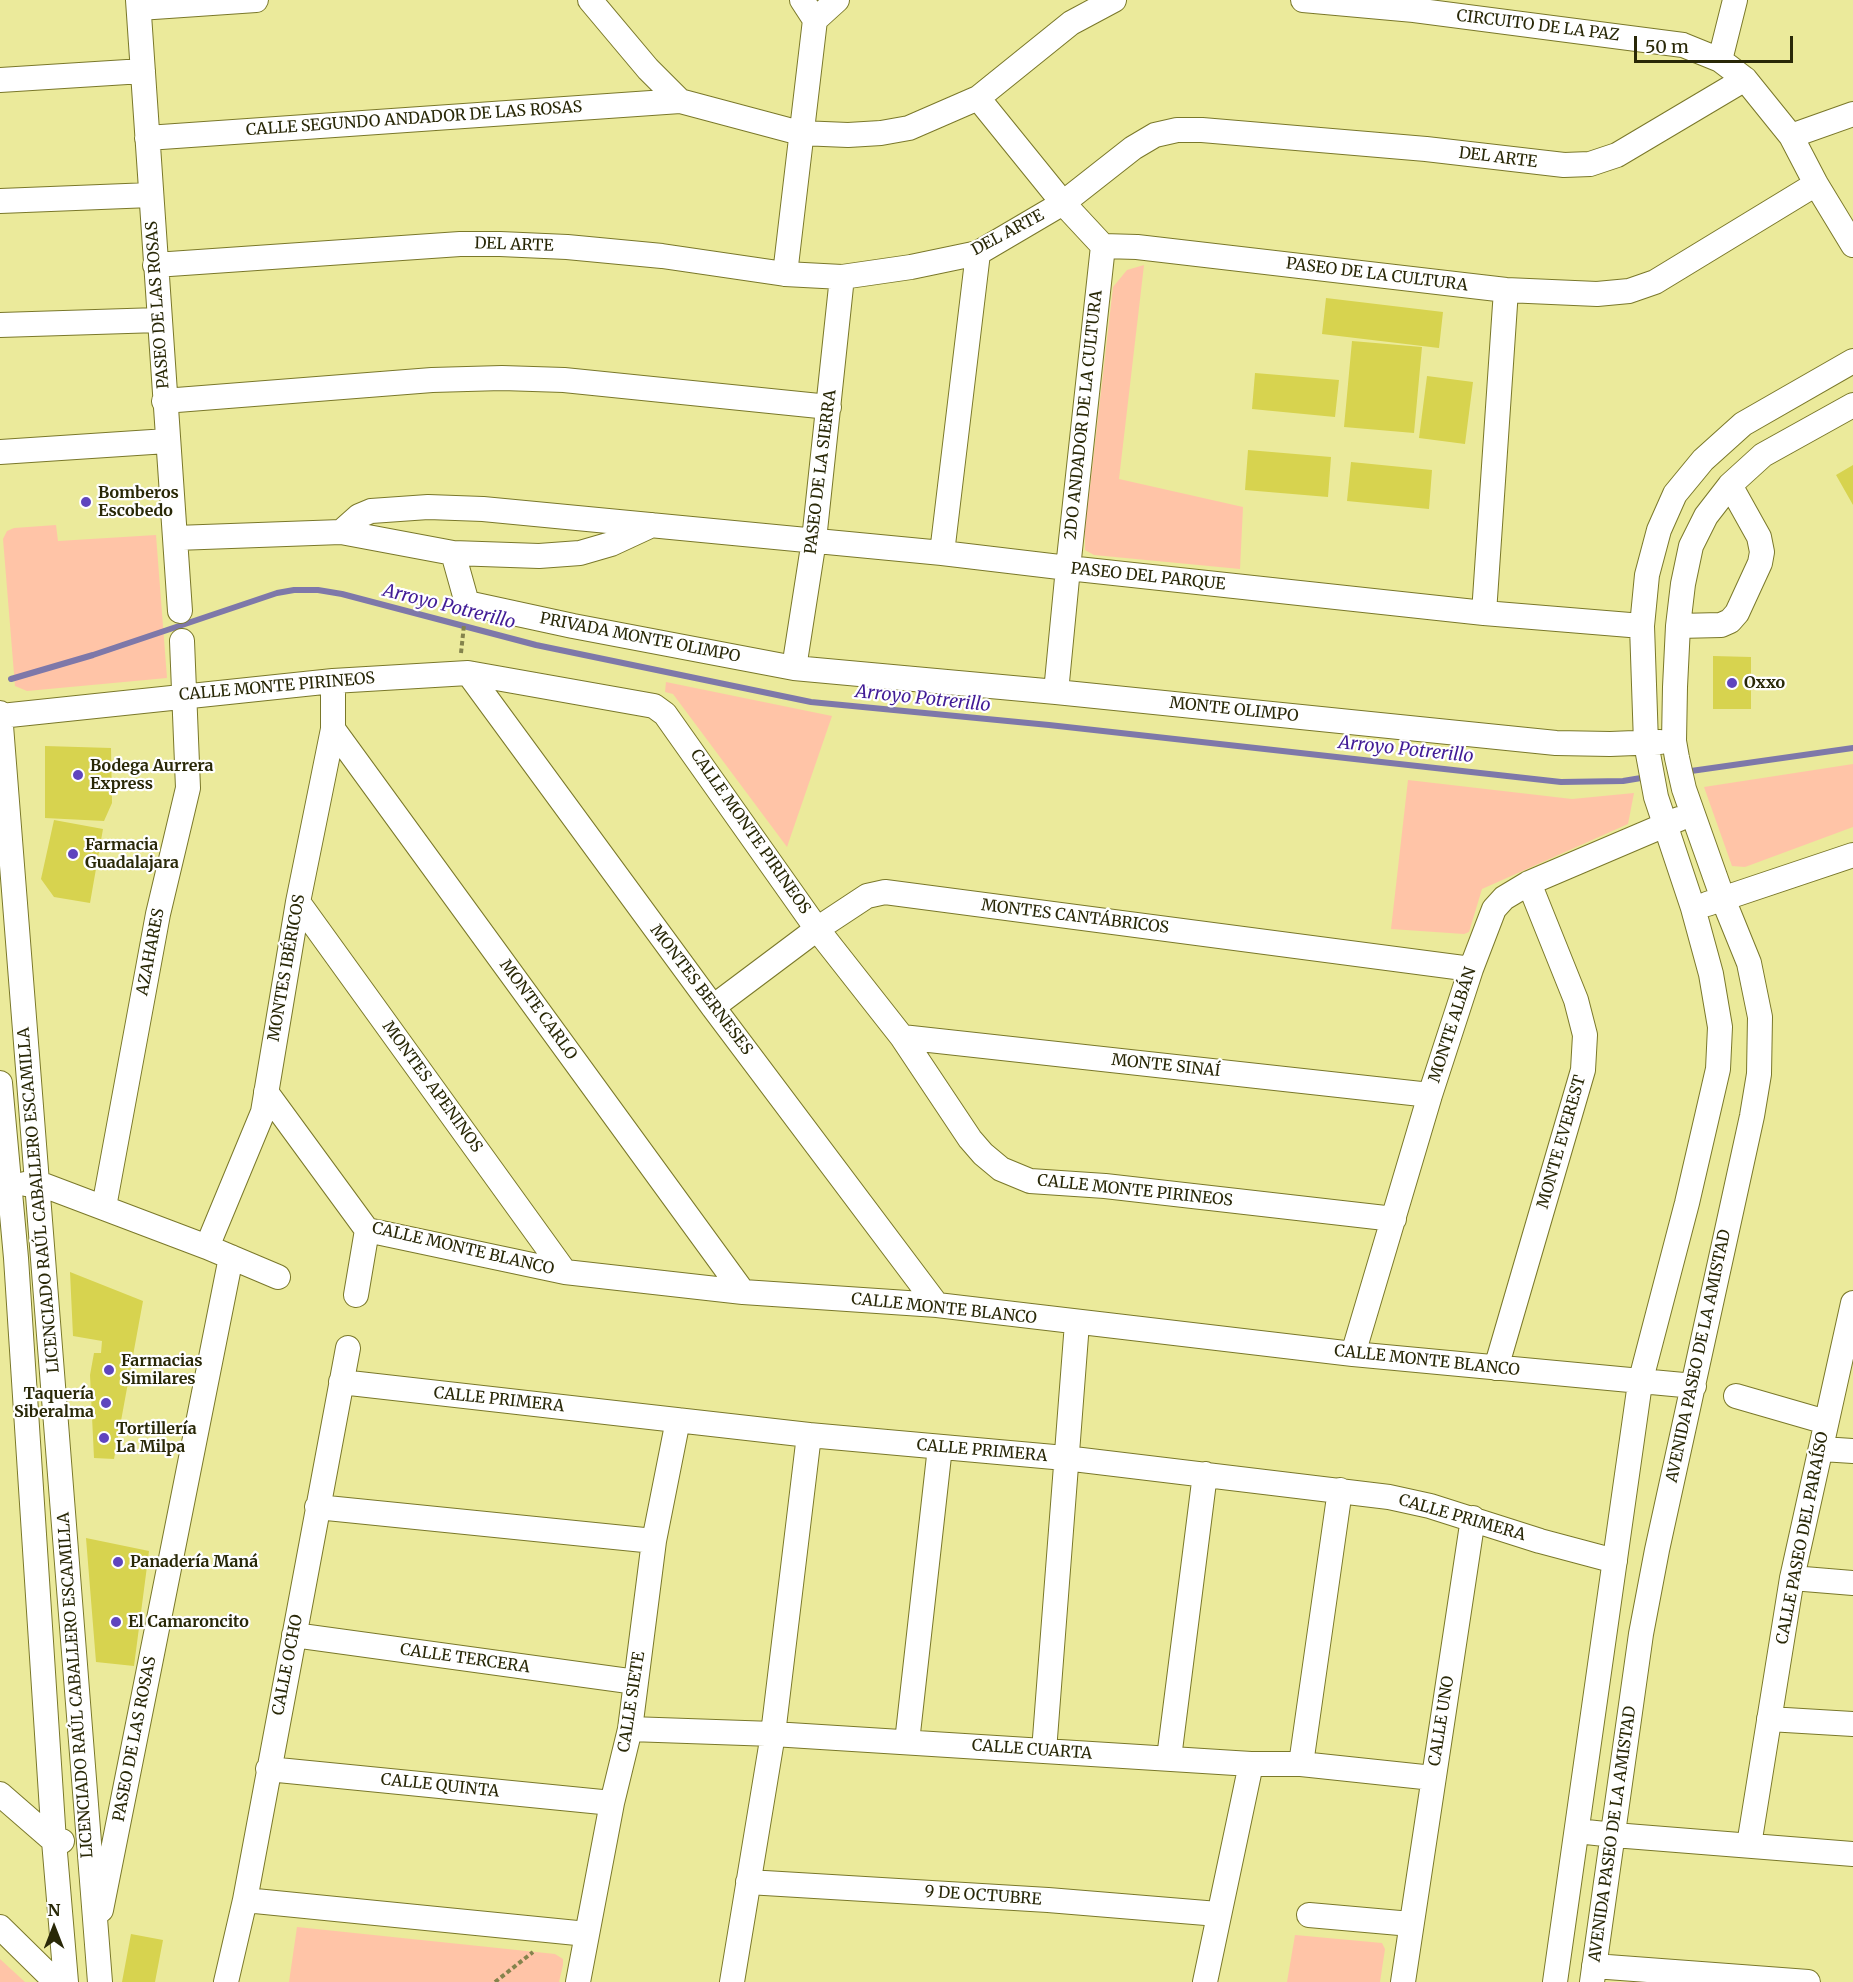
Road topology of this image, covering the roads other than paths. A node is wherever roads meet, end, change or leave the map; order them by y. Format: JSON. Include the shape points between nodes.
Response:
{"nodes":[{"id":1,"x":256,"y":0,"type":"edge"},
{"id":2,"x":590,"y":0,"type":"edge"},
{"id":3,"x":802,"y":0,"type":"edge"},
{"id":4,"x":837,"y":0,"type":"edge"},
{"id":5,"x":1114,"y":0,"type":"edge"},
{"id":6,"x":1304,"y":0,"type":"edge"},
{"id":7,"x":1735,"y":0,"type":"edge"},
{"id":8,"x":138,"y":4,"type":"edge"},
{"id":9,"x":815,"y":20,"type":"junction"},
{"id":10,"x":1720,"y":60,"type":"junction"},
{"id":11,"x":143,"y":71,"type":"junction"},
{"id":12,"x":1745,"y":79,"type":"junction"},
{"id":13,"x":0,"y":80,"type":"edge"},
{"id":14,"x":978,"y":98,"type":"junction"},
{"id":15,"x":680,"y":100,"type":"junction"},
{"id":16,"x":1853,"y":114,"type":"edge"},
{"id":17,"x":801,"y":133,"type":"junction"},
{"id":18,"x":1791,"y":136,"type":"junction"},
{"id":19,"x":147,"y":138,"type":"junction"},
{"id":20,"x":1816,"y":184,"type":"junction"},
{"id":21,"x":151,"y":195,"type":"junction"},
{"id":22,"x":0,"y":201,"type":"edge"},
{"id":23,"x":1063,"y":203,"type":"junction"},
{"id":24,"x":1853,"y":245,"type":"edge"},
{"id":25,"x":1103,"y":246,"type":"junction"},
{"id":26,"x":978,"y":252,"type":"junction"},
{"id":27,"x":155,"y":265,"type":"junction"},
{"id":28,"x":785,"y":274,"type":"junction"},
{"id":29,"x":842,"y":277,"type":"junction"},
{"id":30,"x":1506,"y":291,"type":"junction"},
{"id":31,"x":159,"y":320,"type":"junction"},
{"id":32,"x":0,"y":325,"type":"edge"},
{"id":33,"x":1853,"y":361,"type":"edge"},
{"id":34,"x":164,"y":401,"type":"junction"},
{"id":35,"x":1853,"y":405,"type":"edge"},
{"id":36,"x":829,"y":406,"type":"junction"},
{"id":37,"x":167,"y":441,"type":"junction"},
{"id":38,"x":0,"y":452,"type":"edge"},
{"id":39,"x":1730,"y":485,"type":"junction"},
{"id":40,"x":654,"y":524,"type":"junction"},
{"id":41,"x":341,"y":532,"type":"junction"},
{"id":42,"x":176,"y":538,"type":"junction"},
{"id":43,"x":814,"y":540,"type":"junction"},
{"id":44,"x":942,"y":552,"type":"junction"},
{"id":45,"x":453,"y":553,"type":"junction"},
{"id":46,"x":1068,"y":568,"type":"junction"},
{"id":47,"x":180,"y":610,"type":"dead end"},
{"id":48,"x":1484,"y":613,"type":"junction"},
{"id":49,"x":1642,"y":626,"type":"junction"},
{"id":50,"x":1678,"y":626,"type":"junction"},
{"id":51,"x":182,"y":641,"type":"dead end"},
{"id":52,"x":465,"y":665,"type":"junction"},
{"id":53,"x":794,"y":668,"type":"junction"},
{"id":54,"x":333,"y":681,"type":"junction"},
{"id":55,"x":1056,"y":692,"type":"junction"},
{"id":56,"x":184,"y":696,"type":"junction"},
{"id":57,"x":0,"y":715,"type":"edge"},
{"id":58,"x":333,"y":729,"type":"junction"},
{"id":59,"x":1675,"y":750,"type":"junction"},
{"id":60,"x":1648,"y":754,"type":"junction"},
{"id":61,"x":4,"y":812,"type":"edge"},
{"id":62,"x":1693,"y":814,"type":"junction"},
{"id":63,"x":1666,"y":824,"type":"junction"},
{"id":64,"x":1853,"y":855,"type":"edge"},
{"id":65,"x":1529,"y":884,"type":"junction"},
{"id":66,"x":1722,"y":899,"type":"junction"},
{"id":67,"x":298,"y":902,"type":"junction"},
{"id":68,"x":1693,"y":908,"type":"junction"},
{"id":69,"x":817,"y":929,"type":"junction"},
{"id":70,"x":1471,"y":969,"type":"junction"},
{"id":71,"x":713,"y":1007,"type":"junction"},
{"id":72,"x":902,"y":1037,"type":"junction"},
{"id":73,"x":0,"y":1083,"type":"edge"},
{"id":74,"x":266,"y":1092,"type":"junction"},
{"id":75,"x":1430,"y":1095,"type":"junction"},
{"id":76,"x":2,"y":1122,"type":"edge"},
{"id":77,"x":38,"y":1183,"type":"junction"},
{"id":78,"x":9,"y":1185,"type":"junction"},
{"id":79,"x":104,"y":1207,"type":"junction"},
{"id":80,"x":1394,"y":1219,"type":"junction"},
{"id":81,"x":367,"y":1230,"type":"junction"},
{"id":82,"x":207,"y":1247,"type":"junction"},
{"id":83,"x":8,"y":1257,"type":"edge"},
{"id":84,"x":231,"y":1257,"type":"junction"},
{"id":85,"x":565,"y":1272,"type":"junction"},
{"id":86,"x":278,"y":1277,"type":"dead end"},
{"id":87,"x":743,"y":1292,"type":"junction"},
{"id":88,"x":356,"y":1295,"type":"dead end"},
{"id":89,"x":937,"y":1305,"type":"junction"},
{"id":90,"x":1852,"y":1311,"type":"edge"},
{"id":91,"x":1077,"y":1323,"type":"junction"},
{"id":92,"x":348,"y":1348,"type":"dead end"},
{"id":93,"x":1353,"y":1354,"type":"junction"},
{"id":94,"x":1496,"y":1368,"type":"junction"},
{"id":95,"x":341,"y":1382,"type":"junction"},
{"id":96,"x":1640,"y":1383,"type":"junction"},
{"id":97,"x":1694,"y":1386,"type":"junction"},
{"id":98,"x":1736,"y":1396,"type":"dead end"},
{"id":99,"x":678,"y":1420,"type":"junction"},
{"id":100,"x":1826,"y":1422,"type":"junction"},
{"id":101,"x":809,"y":1435,"type":"junction"},
{"id":102,"x":940,"y":1446,"type":"junction"},
{"id":103,"x":1822,"y":1449,"type":"junction"},
{"id":104,"x":1853,"y":1451,"type":"edge"},
{"id":105,"x":1065,"y":1458,"type":"junction"},
{"id":106,"x":1205,"y":1474,"type":"junction"},
{"id":107,"x":1340,"y":1490,"type":"junction"},
{"id":108,"x":318,"y":1507,"type":"junction"},
{"id":109,"x":1473,"y":1518,"type":"junction"},
{"id":110,"x":654,"y":1542,"type":"junction"},
{"id":111,"x":1615,"y":1561,"type":"junction"},
{"id":112,"x":1792,"y":1578,"type":"junction"},
{"id":113,"x":1853,"y":1582,"type":"edge"},
{"id":114,"x":294,"y":1635,"type":"junction"},
{"id":115,"x":636,"y":1682,"type":"junction"},
{"id":116,"x":1769,"y":1719,"type":"junction"},
{"id":117,"x":1853,"y":1724,"type":"edge"},
{"id":118,"x":630,"y":1729,"type":"junction"},
{"id":119,"x":773,"y":1734,"type":"junction"},
{"id":120,"x":906,"y":1742,"type":"junction"},
{"id":121,"x":1044,"y":1751,"type":"junction"},
{"id":122,"x":1169,"y":1758,"type":"junction"},
{"id":123,"x":1251,"y":1764,"type":"junction"},
{"id":124,"x":1301,"y":1764,"type":"junction"},
{"id":125,"x":268,"y":1769,"type":"junction"},
{"id":126,"x":1433,"y":1778,"type":"junction"},
{"id":127,"x":0,"y":1794,"type":"edge"},
{"id":128,"x":612,"y":1803,"type":"junction"},
{"id":129,"x":1577,"y":1831,"type":"junction"},
{"id":130,"x":1614,"y":1836,"type":"junction"},
{"id":131,"x":88,"y":1840,"type":"junction"},
{"id":132,"x":54,"y":1841,"type":"junction"},
{"id":133,"x":1749,"y":1845,"type":"junction"},
{"id":134,"x":1853,"y":1854,"type":"edge"},
{"id":135,"x":748,"y":1882,"type":"junction"},
{"id":136,"x":245,"y":1900,"type":"junction"},
{"id":137,"x":1218,"y":1914,"type":"junction"},
{"id":138,"x":1309,"y":1915,"type":"dead end"},
{"id":139,"x":1411,"y":1924,"type":"junction"},
{"id":140,"x":0,"y":1927,"type":"edge"},
{"id":141,"x":586,"y":1934,"type":"junction"},
{"id":142,"x":96,"y":1939,"type":"junction"},
{"id":143,"x":1593,"y":1974,"type":"edge"},
{"id":144,"x":56,"y":1982,"type":"edge"},
{"id":145,"x":66,"y":1982,"type":"edge"},
{"id":146,"x":100,"y":1982,"type":"edge"},
{"id":147,"x":226,"y":1982,"type":"edge"},
{"id":148,"x":578,"y":1982,"type":"edge"},
{"id":149,"x":732,"y":1982,"type":"edge"},
{"id":150,"x":1205,"y":1982,"type":"edge"},
{"id":151,"x":1402,"y":1982,"type":"edge"},
{"id":152,"x":1554,"y":1982,"type":"edge"},
{"id":153,"x":1808,"y":1982,"type":"edge"}],
"edges":[{"from":1,"to":8,"type":"street"},
{"from":2,"to":15,"type":"street","via":[[648,69]]},
{"from":3,"to":9,"type":"street"},
{"from":4,"to":9,"type":"street"},
{"from":5,"to":14,"type":"street","via":[[1071,23]]},
{"from":6,"to":10,"type":"street","name":"CIRCUITO DE LA PAZ","via":[[1414,10],[1683,45]]},
{"from":7,"to":10,"type":"street"},
{"from":8,"to":11,"type":"street","name":"PASEO DE LAS ROSAS"},
{"from":9,"to":17,"type":"street"},
{"from":10,"to":12,"type":"street","name":"CIRCUITO DE LA PAZ"},
{"from":11,"to":13,"type":"street"},
{"from":11,"to":19,"type":"street","name":"PASEO DE LAS ROSAS"},
{"from":12,"to":18,"type":"street","name":"CIRCUITO DE LA PAZ"},
{"from":12,"to":23,"type":"street","name":"DEL ARTE","via":[[1617,155],[1590,164],[1564,165],[1426,149],[1177,130],[1155,135],[1133,148]]},
{"from":14,"to":17,"type":"street","via":[[909,128],[848,135]]},
{"from":14,"to":23,"type":"street"},
{"from":15,"to":17,"type":"street"},
{"from":15,"to":19,"type":"street","name":"CALLE SEGUNDO ANDADOR DE LAS ROSAS"},
{"from":16,"to":18,"type":"street"},
{"from":17,"to":28,"type":"street"},
{"from":18,"to":20,"type":"street","name":"CIRCUITO DE LA PAZ"},
{"from":19,"to":21,"type":"street","name":"PASEO DE LAS ROSAS"},
{"from":20,"to":24,"type":"street","name":"CIRCUITO DE LA PAZ"},
{"from":20,"to":30,"type":"street","name":"PASEO DE LA CULTURA","via":[[1655,282],[1629,291]]},
{"from":21,"to":22,"type":"street"},
{"from":21,"to":27,"type":"street","name":"PASEO DE LAS ROSAS"},
{"from":23,"to":25,"type":"street"},
{"from":23,"to":26,"type":"street","name":"DEL ARTE"},
{"from":25,"to":30,"type":"street","name":"PASEO DE LA CULTURA","via":[[1137,246]]},
{"from":25,"to":46,"type":"street","name":"2DO ANDADOR DE LA CULTURA"},
{"from":26,"to":29,"type":"street","name":"DEL ARTE"},
{"from":26,"to":44,"type":"street"},
{"from":27,"to":28,"type":"street","name":"DEL ARTE","via":[[500,244],[662,256]]},
{"from":27,"to":31,"type":"street","name":"PASEO DE LAS ROSAS"},
{"from":28,"to":29,"type":"street","name":"DEL ARTE"},
{"from":29,"to":36,"type":"street","name":"PASEO DE LA SIERRA"},
{"from":30,"to":48,"type":"street"},
{"from":31,"to":32,"type":"street"},
{"from":31,"to":34,"type":"street","name":"PASEO DE LAS ROSAS"},
{"from":33,"to":49,"type":"street","via":[[1743,424],[1703,460],[1675,494],[1659,530],[1647,575]]},
{"from":34,"to":36,"type":"street","via":[[502,378],[564,380]]},
{"from":34,"to":37,"type":"street","name":"PASEO DE LAS ROSAS"},
{"from":35,"to":39,"type":"street","name":"AVENIDA PASEO DE LA AMISTAD","via":[[1763,455]]},
{"from":36,"to":43,"type":"street","name":"PASEO DE LA SIERRA"},
{"from":37,"to":38,"type":"street"},
{"from":37,"to":42,"type":"street","name":"PASEO DE LAS ROSAS"},
{"from":39,"to":50,"type":"street","name":"AVENIDA PASEO DE LA AMISTAD","via":[[1706,516],[1691,546]]},
{"from":39,"to":50,"type":"street","via":[[1760,537],[1760,563],[1730,621],[1721,625]]},
{"from":40,"to":41,"type":"street","name":"PASEO DEL PARQUE","via":[[428,507],[365,512]]},
{"from":40,"to":43,"type":"street","name":"PASEO DEL PARQUE"},
{"from":40,"to":45,"type":"street","via":[[580,553]]},
{"from":41,"to":42,"type":"street"},
{"from":41,"to":45,"type":"street"},
{"from":42,"to":47,"type":"street","name":"PASEO DE LAS ROSAS"},
{"from":43,"to":44,"type":"street","name":"PASEO DEL PARQUE"},
{"from":43,"to":53,"type":"street","name":"PASEO DE LA SIERRA"},
{"from":44,"to":46,"type":"street","name":"PASEO DEL PARQUE"},
{"from":45,"to":53,"type":"street","name":"PRIVADA MONTE OLIMPO","via":[[467,603]]},
{"from":46,"to":48,"type":"street","name":"PASEO DEL PARQUE"},
{"from":46,"to":55,"type":"street","name":"2DO ANDADOR DE LA CULTURA"},
{"from":48,"to":49,"type":"street","name":"PASEO DEL PARQUE"},
{"from":49,"to":60,"type":"street"},
{"from":50,"to":59,"type":"street","name":"AVENIDA PASEO DE LA AMISTAD"},
{"from":51,"to":56,"type":"street","name":"AZAHARES"},
{"from":52,"to":54,"type":"street","name":"CALLE MONTE PIRINEOS"},
{"from":52,"to":69,"type":"street","name":"CALLE MONTE PIRINEOS","via":[[660,709]]},
{"from":52,"to":71,"type":"street","name":"MONTES BERNESES"},
{"from":53,"to":55,"type":"street","name":"MONTE OLIMPO"},
{"from":54,"to":56,"type":"street","name":"CALLE MONTE PIRINEOS"},
{"from":54,"to":58,"type":"street","name":"MONTES IBÉRICOS"},
{"from":55,"to":60,"type":"street","name":"MONTE OLIMPO"},
{"from":56,"to":57,"type":"street","name":"CALLE MONTE PIRINEOS"},
{"from":56,"to":79,"type":"street","name":"AZAHARES","via":[[188,788],[158,914]]},
{"from":57,"to":61,"type":"street","name":"LICENCIADO RAÚL CABALLERO ESCAMILLA"},
{"from":58,"to":67,"type":"street","name":"MONTES IBÉRICOS"},
{"from":58,"to":87,"type":"street","name":"MONTE CARLO"},
{"from":59,"to":60,"type":"street","name":"MONTE OLIMPO"},
{"from":59,"to":62,"type":"street","name":"AVENIDA PASEO DE LA AMISTAD"},
{"from":60,"to":63,"type":"street"},
{"from":61,"to":77,"type":"street","name":"LICENCIADO RAÚL CABALLERO ESCAMILLA"},
{"from":62,"to":63,"type":"street","name":"MONTE ALBÁN"},
{"from":62,"to":66,"type":"street","name":"AVENIDA PASEO DE LA AMISTAD"},
{"from":63,"to":65,"type":"street","name":"MONTE ALBÁN"},
{"from":63,"to":68,"type":"street"},
{"from":64,"to":66,"type":"street"},
{"from":65,"to":70,"type":"street","name":"MONTE ALBÁN","via":[[1504,898],[1494,909]]},
{"from":65,"to":94,"type":"street","name":"MONTE EVEREST","via":[[1576,1000],[1585,1035],[1583,1070]]},
{"from":66,"to":68,"type":"street"},
{"from":66,"to":97,"type":"street","name":"AVENIDA PASEO DE LA AMISTAD","via":[[1749,963],[1760,1017],[1759,1074]]},
{"from":67,"to":74,"type":"street","name":"MONTES IBÉRICOS"},
{"from":67,"to":85,"type":"street","name":"MONTES APENINOS"},
{"from":68,"to":96,"type":"street","via":[[1720,1027],[1718,1070]]},
{"from":69,"to":70,"type":"street","name":"MONTES CANTÁBRICOS","via":[[867,896],[885,892]]},
{"from":69,"to":71,"type":"street","name":"MONTES CANTÁBRICOS"},
{"from":69,"to":72,"type":"street","name":"CALLE MONTE PIRINEOS"},
{"from":70,"to":75,"type":"street","name":"MONTE ALBÁN"},
{"from":71,"to":89,"type":"street","name":"MONTES BERNESES"},
{"from":72,"to":75,"type":"street","name":"MONTE SINAÍ"},
{"from":72,"to":80,"type":"street","name":"CALLE MONTE PIRINEOS","via":[[983,1154],[1001,1169],[1030,1181]]},
{"from":73,"to":76,"type":"street","name":"LICENCIADO RAÚL CABALLERO ESCAMILLA"},
{"from":74,"to":81,"type":"street","name":"CALLE MONTE BLANCO"},
{"from":74,"to":82,"type":"street","name":"MONTES IBÉRICOS","via":[[263,1112]]},
{"from":75,"to":80,"type":"street","name":"MONTE ALBÁN"},
{"from":76,"to":78,"type":"street","name":"LICENCIADO RAÚL CABALLERO ESCAMILLA"},
{"from":77,"to":78,"type":"street"},
{"from":77,"to":79,"type":"street"},
{"from":77,"to":131,"type":"street","name":"LICENCIADO RAÚL CABALLERO ESCAMILLA"},
{"from":78,"to":83,"type":"street","name":"LICENCIADO RAÚL CABALLERO ESCAMILLA"},
{"from":79,"to":82,"type":"street"},
{"from":80,"to":93,"type":"street","name":"MONTE ALBÁN"},
{"from":81,"to":85,"type":"street","name":"CALLE MONTE BLANCO"},
{"from":81,"to":88,"type":"street"},
{"from":82,"to":84,"type":"street"},
{"from":83,"to":132,"type":"street","name":"LICENCIADO RAÚL CABALLERO ESCAMILLA"},
{"from":84,"to":86,"type":"street"},
{"from":84,"to":142,"type":"street","name":"PASEO DE LAS ROSAS"},
{"from":85,"to":87,"type":"street","name":"CALLE MONTE BLANCO"},
{"from":87,"to":89,"type":"street","name":"CALLE MONTE BLANCO"},
{"from":89,"to":91,"type":"street","name":"CALLE MONTE BLANCO"},
{"from":90,"to":100,"type":"street","name":"CALLE PASEO DEL PARAÍSO"},
{"from":91,"to":93,"type":"street","name":"CALLE MONTE BLANCO"},
{"from":91,"to":105,"type":"street"},
{"from":92,"to":95,"type":"street","name":"CALLE OCHO"},
{"from":93,"to":94,"type":"street","name":"CALLE MONTE BLANCO"},
{"from":94,"to":96,"type":"street","name":"CALLE MONTE BLANCO"},
{"from":95,"to":99,"type":"street","name":"CALLE PRIMERA"},
{"from":95,"to":108,"type":"street","name":"CALLE OCHO"},
{"from":96,"to":97,"type":"street","name":"CALLE MONTE BLANCO"},
{"from":96,"to":111,"type":"street"},
{"from":97,"to":130,"type":"street","name":"AVENIDA PASEO DE LA AMISTAD","via":[[1641,1634]]},
{"from":98,"to":100,"type":"street"},
{"from":99,"to":101,"type":"street","name":"CALLE PRIMERA"},
{"from":99,"to":110,"type":"street","name":"CALLE SIETE"},
{"from":100,"to":103,"type":"street","name":"CALLE PASEO DEL PARAÍSO"},
{"from":101,"to":102,"type":"street","name":"CALLE PRIMERA"},
{"from":101,"to":119,"type":"street"},
{"from":102,"to":105,"type":"street","name":"CALLE PRIMERA"},
{"from":102,"to":120,"type":"street"},
{"from":103,"to":104,"type":"street"},
{"from":103,"to":112,"type":"street","name":"CALLE PASEO DEL PARAÍSO"},
{"from":105,"to":106,"type":"street","name":"CALLE PRIMERA"},
{"from":105,"to":121,"type":"street"},
{"from":106,"to":107,"type":"street","name":"CALLE PRIMERA"},
{"from":106,"to":122,"type":"street"},
{"from":107,"to":109,"type":"street","name":"CALLE PRIMERA","via":[[1389,1497]]},
{"from":107,"to":124,"type":"street"},
{"from":108,"to":110,"type":"street"},
{"from":108,"to":114,"type":"street","name":"CALLE OCHO"},
{"from":109,"to":111,"type":"street","name":"CALLE PRIMERA","via":[[1540,1542]]},
{"from":109,"to":126,"type":"street","name":"CALLE UNO"},
{"from":110,"to":115,"type":"street","name":"CALLE SIETE"},
{"from":111,"to":129,"type":"street"},
{"from":112,"to":113,"type":"street"},
{"from":112,"to":116,"type":"street","name":"CALLE PASEO DEL PARAÍSO"},
{"from":114,"to":115,"type":"street","name":"CALLE TERCERA"},
{"from":114,"to":125,"type":"street","name":"CALLE OCHO"},
{"from":115,"to":118,"type":"street","name":"CALLE SIETE"},
{"from":116,"to":117,"type":"street"},
{"from":116,"to":133,"type":"street","name":"CALLE PASEO DEL PARAÍSO"},
{"from":118,"to":119,"type":"street","name":"CALLE CUARTA"},
{"from":118,"to":128,"type":"street","name":"CALLE SIETE"},
{"from":119,"to":120,"type":"street","name":"CALLE CUARTA"},
{"from":119,"to":135,"type":"street"},
{"from":120,"to":121,"type":"street","name":"CALLE CUARTA"},
{"from":121,"to":122,"type":"street","name":"CALLE CUARTA"},
{"from":122,"to":123,"type":"street","name":"CALLE CUARTA"},
{"from":123,"to":124,"type":"street","name":"CALLE CUARTA"},
{"from":123,"to":137,"type":"street"},
{"from":124,"to":126,"type":"street","name":"CALLE CUARTA"},
{"from":125,"to":128,"type":"street","name":"CALLE QUINTA"},
{"from":125,"to":136,"type":"street","name":"CALLE OCHO"},
{"from":126,"to":139,"type":"street","name":"CALLE UNO"},
{"from":127,"to":132,"type":"street"},
{"from":128,"to":141,"type":"street","name":"CALLE SIETE"},
{"from":129,"to":130,"type":"street"},
{"from":129,"to":152,"type":"street"},
{"from":130,"to":133,"type":"street"},
{"from":130,"to":143,"type":"street","name":"AVENIDA PASEO DE LA AMISTAD"},
{"from":131,"to":132,"type":"street"},
{"from":131,"to":142,"type":"street","name":"LICENCIADO RAÚL CABALLERO ESCAMILLA"},
{"from":132,"to":145,"type":"street","name":"LICENCIADO RAÚL CABALLERO ESCAMILLA"},
{"from":133,"to":134,"type":"street"},
{"from":135,"to":137,"type":"street","name":"9 DE OCTUBRE"},
{"from":135,"to":149,"type":"street"},
{"from":136,"to":141,"type":"street"},
{"from":136,"to":147,"type":"street","name":"CALLE OCHO"},
{"from":137,"to":150,"type":"street"},
{"from":138,"to":139,"type":"street"},
{"from":139,"to":151,"type":"street","name":"CALLE UNO"},
{"from":140,"to":144,"type":"street"},
{"from":141,"to":148,"type":"street","name":"CALLE SIETE"},
{"from":142,"to":146,"type":"street","name":"LICENCIADO RAÚL CABALLERO ESCAMILLA"},
{"from":143,"to":153,"type":"street"}]}
